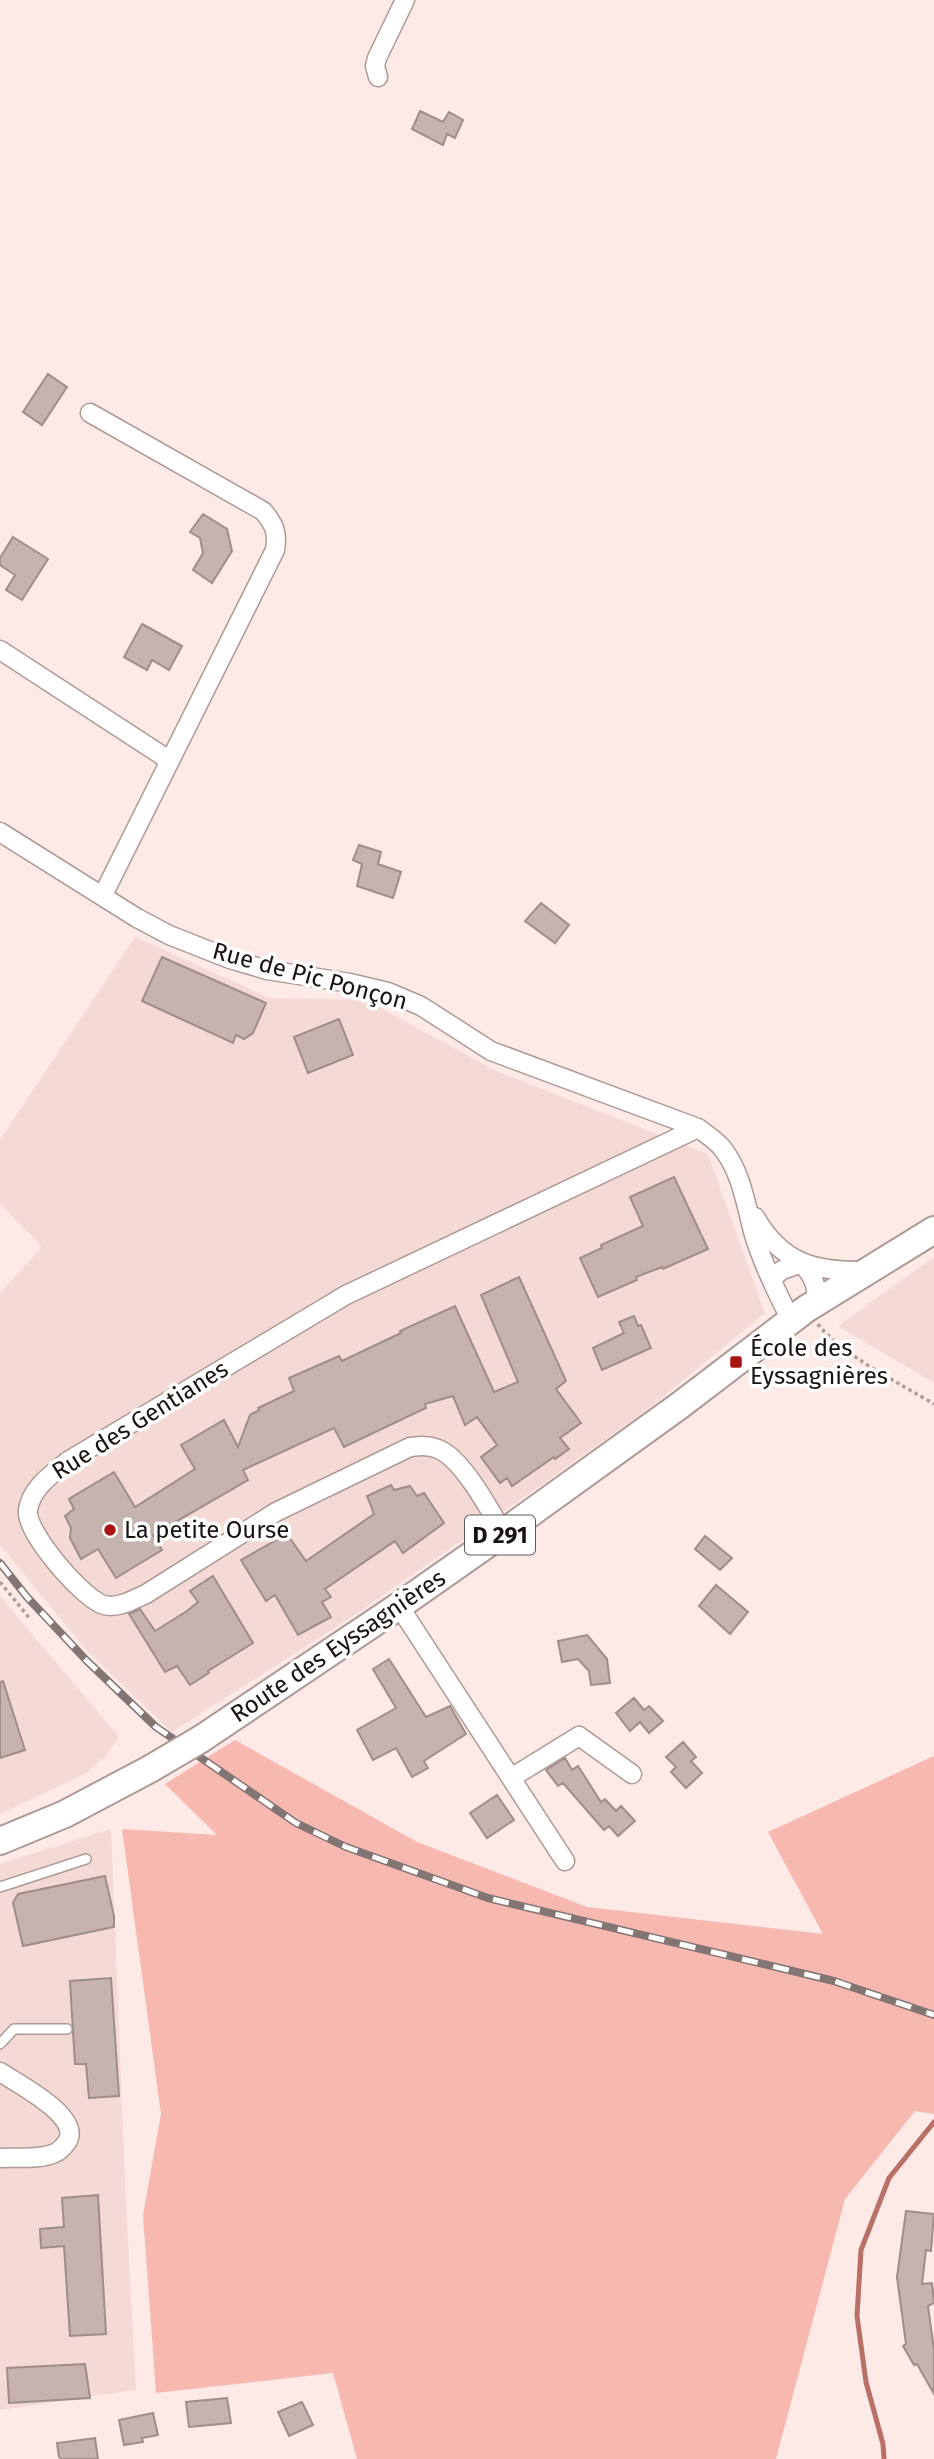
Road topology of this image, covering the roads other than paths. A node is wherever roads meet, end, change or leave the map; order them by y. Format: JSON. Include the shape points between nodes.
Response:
{"nodes":[{"id":1,"x":405,"y":0,"type":"edge"},
{"id":2,"x":378,"y":77,"type":"dead end"},
{"id":3,"x":90,"y":413,"type":"dead end"},
{"id":4,"x":0,"y":650,"type":"edge"},
{"id":5,"x":169,"y":760,"type":"junction"},
{"id":6,"x":0,"y":832,"type":"edge"},
{"id":7,"x":103,"y":895,"type":"junction"},
{"id":8,"x":698,"y":1128,"type":"junction"},
{"id":9,"x":748,"y":1206,"type":"junction"},
{"id":10,"x":934,"y":1230,"type":"edge"},
{"id":11,"x":802,"y":1263,"type":"junction"},
{"id":12,"x":867,"y":1271,"type":"junction"},
{"id":13,"x":771,"y":1279,"type":"junction"},
{"id":14,"x":804,"y":1311,"type":"junction"},
{"id":15,"x":503,"y":1533,"type":"junction"},
{"id":16,"x":399,"y":1606,"type":"junction"},
{"id":17,"x":632,"y":1774,"type":"dead end"},
{"id":18,"x":511,"y":1778,"type":"junction"},
{"id":19,"x":0,"y":1841,"type":"edge"},
{"id":20,"x":86,"y":1859,"type":"dead end"},
{"id":21,"x":565,"y":1861,"type":"dead end"},
{"id":22,"x":0,"y":1887,"type":"edge"},
{"id":23,"x":66,"y":2029,"type":"dead end"},
{"id":24,"x":0,"y":2045,"type":"edge"},
{"id":25,"x":0,"y":2072,"type":"edge"},
{"id":26,"x":0,"y":2158,"type":"edge"}],
"edges":[{"from":1,"to":2,"type":"street","via":[[377,58]]},
{"from":3,"to":5,"type":"street","via":[[263,511],[275,524],[275,550]]},
{"from":4,"to":5,"type":"street"},
{"from":5,"to":7,"type":"street"},
{"from":6,"to":7,"type":"street","name":"Rue de Pic Ponçon"},
{"from":7,"to":8,"type":"street","name":"Rue de Pic Ponçon","via":[[169,935],[230,960],[388,992],[421,1006],[491,1051]]},
{"from":8,"to":9,"type":"street","name":"Rue de Pic Ponçon","via":[[722,1148]]},
{"from":8,"to":15,"type":"street","name":"Rue des Gentianes","via":[[346,1295],[68,1461],[32,1496],[27,1513],[34,1533],[77,1586],[107,1606],[146,1594],[276,1512],[411,1447],[438,1449],[455,1459]]},
{"from":9,"to":11,"type":"street","name":"Rue de Pic Ponçon","via":[[777,1248]]},
{"from":9,"to":13,"type":"street","name":"Rue de Pic Ponçon"},
{"from":10,"to":12,"type":"main road","name":"Route des Eyssagnières","number":"D 291"},
{"from":11,"to":12,"type":"street","name":"Rue de Pic Ponçon"},
{"from":11,"to":13,"type":"street"},
{"from":11,"to":14,"type":"street","name":"Rue de Pic Ponçon","via":[[818,1292]]},
{"from":12,"to":14,"type":"main road","name":"Route des Eyssagnières","number":"D 291"},
{"from":13,"to":14,"type":"street","name":"Rue de Pic Ponçon"},
{"from":14,"to":15,"type":"main road","name":"Route des Eyssagnières","number":"D 291"},
{"from":15,"to":16,"type":"main road","name":"Route des Eyssagnières","number":"D 291"},
{"from":16,"to":18,"type":"street"},
{"from":16,"to":19,"type":"main road","name":"Route des Eyssagnières","number":"D 291","bridge":true,"via":[[201,1739],[65,1814]]},
{"from":17,"to":18,"type":"street","via":[[579,1736]]},
{"from":18,"to":21,"type":"street"},
{"from":20,"to":22,"type":"lane"},
{"from":23,"to":24,"type":"lane","via":[[14,2029]]},
{"from":25,"to":26,"type":"street","via":[[65,2119],[70,2137],[55,2154]]}]}
